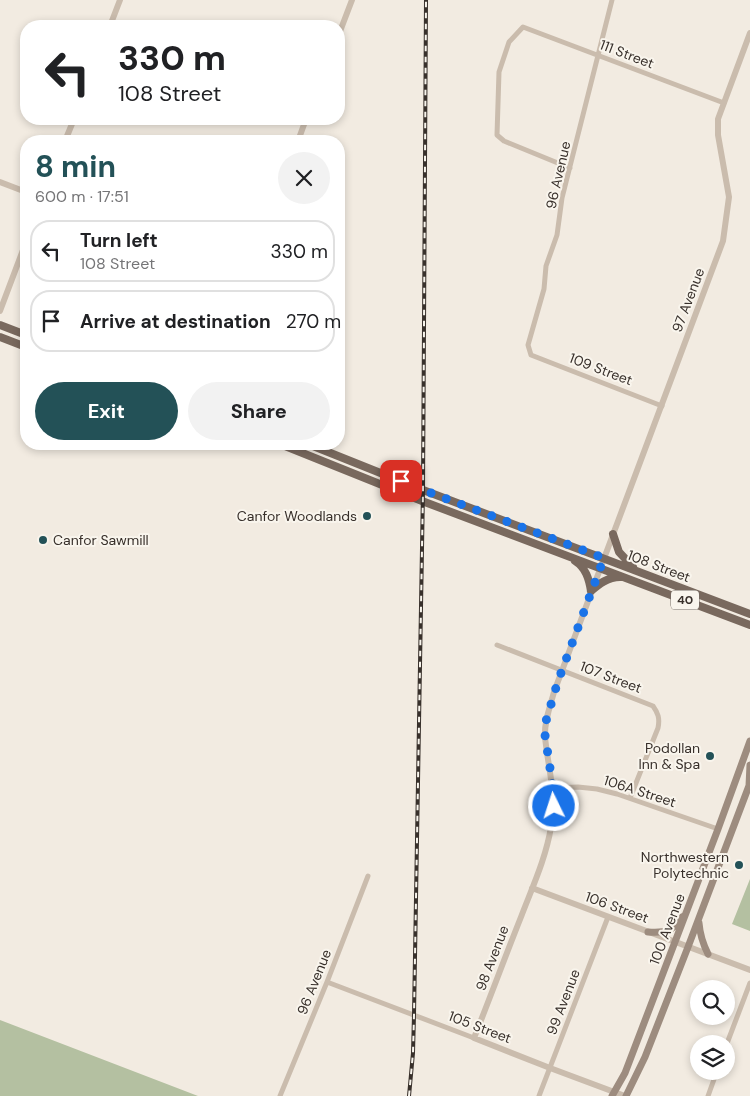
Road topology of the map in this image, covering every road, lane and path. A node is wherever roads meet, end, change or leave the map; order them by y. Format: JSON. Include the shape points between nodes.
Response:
{"nodes":[{"id":1,"x":120,"y":0,"type":"edge"},
{"id":2,"x":352,"y":0,"type":"edge"},
{"id":3,"x":612,"y":0,"type":"edge"},
{"id":4,"x":112,"y":20,"type":"edge"},
{"id":5,"x":344,"y":20,"type":"edge"},
{"id":6,"x":750,"y":33,"type":"edge"},
{"id":7,"x":598,"y":55,"type":"junction"},
{"id":8,"x":724,"y":103,"type":"junction"},
{"id":9,"x":570,"y":168,"type":"junction"},
{"id":10,"x":0,"y":182,"type":"edge"},
{"id":11,"x":20,"y":190,"type":"edge"},
{"id":12,"x":20,"y":258,"type":"edge"},
{"id":13,"x":0,"y":311,"type":"edge"},
{"id":14,"x":0,"y":325,"type":"edge"},
{"id":15,"x":20,"y":333,"type":"edge"},
{"id":16,"x":0,"y":337,"type":"edge"},
{"id":17,"x":20,"y":345,"type":"edge"},
{"id":18,"x":531,"y":355,"type":"joint"},
{"id":19,"x":662,"y":406,"type":"junction"},
{"id":20,"x":295,"y":450,"type":"edge"},
{"id":21,"x":323,"y":450,"type":"edge"},
{"id":22,"x":613,"y":534,"type":"junction"},
{"id":23,"x":564,"y":554,"type":"junction"},
{"id":24,"x":604,"y":558,"type":"junction"},
{"id":25,"x":600,"y":568,"type":"junction"},
{"id":26,"x":636,"y":570,"type":"junction"},
{"id":27,"x":624,"y":577,"type":"junction"},
{"id":28,"x":591,"y":591,"type":"junction"},
{"id":29,"x":750,"y":613,"type":"edge"},
{"id":30,"x":748,"y":625,"type":"edge"},
{"id":31,"x":497,"y":644,"type":"dead end"},
{"id":32,"x":562,"y":670,"type":"junction"},
{"id":33,"x":750,"y":741,"type":"edge"},
{"id":34,"x":750,"y":765,"type":"edge"},
{"id":35,"x":750,"y":785,"type":"edge"},
{"id":36,"x":553,"y":788,"type":"junction"},
{"id":37,"x":630,"y":798,"type":"junction"},
{"id":38,"x":718,"y":830,"type":"junction"},
{"id":39,"x":368,"y":876,"type":"dead end"},
{"id":40,"x":532,"y":888,"type":"junction"},
{"id":41,"x":691,"y":901,"type":"junction"},
{"id":42,"x":608,"y":917,"type":"junction"},
{"id":43,"x":698,"y":920,"type":"junction"},
{"id":44,"x":648,"y":932,"type":"junction"},
{"id":45,"x":676,"y":942,"type":"junction"},
{"id":46,"x":688,"y":947,"type":"junction"},
{"id":47,"x":708,"y":954,"type":"junction"},
{"id":48,"x":750,"y":970,"type":"edge"},
{"id":49,"x":327,"y":982,"type":"junction"},
{"id":50,"x":750,"y":983,"type":"edge"},
{"id":51,"x":730,"y":1035,"type":"edge"},
{"id":52,"x":474,"y":1038,"type":"junction"},
{"id":53,"x":550,"y":1068,"type":"junction"},
{"id":54,"x":714,"y":1080,"type":"edge"},
{"id":55,"x":613,"y":1094,"type":"edge"},
{"id":56,"x":280,"y":1096,"type":"edge"},
{"id":57,"x":539,"y":1096,"type":"edge"},
{"id":58,"x":625,"y":1096,"type":"edge"},
{"id":59,"x":708,"y":1096,"type":"edge"}],
"edges":[{"from":1,"to":4,"type":"street"},
{"from":2,"to":5,"type":"street"},
{"from":3,"to":7,"type":"street","name":"96 Avenue"},
{"from":6,"to":8,"type":"street","name":"97 Avenue"},
{"from":7,"to":8,"type":"street","name":"111 Street"},
{"from":7,"to":9,"type":"street","name":"96 Avenue"},
{"from":7,"to":9,"type":"street","name":"111 Street","via":[[523,27],[509,42],[500,72],[497,135],[504,141]]},
{"from":8,"to":19,"type":"street","name":"97 Avenue","via":[[718,119],[729,197],[723,242]]},
{"from":9,"to":18,"type":"street","name":"96 Avenue","via":[[557,235],[546,266],[544,289],[528,345]]},
{"from":10,"to":11,"type":"street"},
{"from":12,"to":13,"type":"street"},
{"from":14,"to":15,"type":"main road"},
{"from":16,"to":17,"type":"main road"},
{"from":18,"to":19,"type":"street","name":"109 Street"},
{"from":19,"to":22,"type":"street","name":"97 Avenue"},
{"from":20,"to":23,"type":"main road","name":"108 Street","number":"40"},
{"from":21,"to":24,"type":"main road","name":"108 Street","number":"40"},
{"from":22,"to":24,"type":"street","name":"97 Avenue"},
{"from":22,"to":26,"type":"main road","via":[[619,552]]},
{"from":23,"to":25,"type":"main road","name":"108 Street","number":"40"},
{"from":23,"to":28,"type":"main road","via":[[585,572]]},
{"from":24,"to":25,"type":"street","name":"97 Avenue"},
{"from":24,"to":26,"type":"main road","name":"108 Street","number":"40"},
{"from":25,"to":27,"type":"main road","name":"108 Street","number":"40"},
{"from":25,"to":28,"type":"street","name":"97 Avenue"},
{"from":26,"to":29,"type":"main road","name":"108 Street","number":"40"},
{"from":27,"to":28,"type":"main road","via":[[613,577]]},
{"from":27,"to":30,"type":"main road","name":"108 Street","number":"40"},
{"from":28,"to":32,"type":"street","name":"97 Avenue"},
{"from":31,"to":32,"type":"street","name":"107 Street"},
{"from":32,"to":36,"type":"street","name":"98 Avenue","via":[[546,721]]},
{"from":32,"to":37,"type":"street","name":"107 Street","via":[[645,702],[658,712],[658,728]]},
{"from":33,"to":38,"type":"main road","name":"100 Avenue"},
{"from":34,"to":35,"type":"main road","name":"100 Avenue"},
{"from":35,"to":43,"type":"main road","name":"100 Avenue"},
{"from":36,"to":37,"type":"street","name":"106A Street","via":[[596,789]]},
{"from":36,"to":40,"type":"street","name":"98 Avenue","via":[[552,826]]},
{"from":37,"to":38,"type":"street","name":"106A Street"},
{"from":38,"to":41,"type":"main road","name":"100 Avenue"},
{"from":39,"to":49,"type":"street","name":"96 Avenue"},
{"from":40,"to":42,"type":"street","name":"106 Street"},
{"from":40,"to":52,"type":"street","name":"98 Avenue"},
{"from":41,"to":44,"type":"main road","via":[[675,927],[662,932]]},
{"from":41,"to":45,"type":"main road","name":"100 Avenue"},
{"from":42,"to":44,"type":"street","name":"106 Street"},
{"from":42,"to":53,"type":"street","name":"99 Avenue"},
{"from":43,"to":46,"type":"main road","name":"100 Avenue"},
{"from":43,"to":47,"type":"main road"},
{"from":44,"to":45,"type":"street","name":"106 Street"},
{"from":45,"to":46,"type":"street","name":"106 Street"},
{"from":45,"to":55,"type":"main road","name":"100 Avenue","via":[[625,1073]]},
{"from":46,"to":47,"type":"street","name":"106 Street"},
{"from":46,"to":58,"type":"main road","name":"100 Avenue","via":[[645,1056]]},
{"from":47,"to":48,"type":"street","name":"106 Street"},
{"from":49,"to":52,"type":"street","name":"105 Street"},
{"from":49,"to":56,"type":"street","name":"96 Avenue"},
{"from":50,"to":51,"type":"street"},
{"from":52,"to":53,"type":"street","name":"105 Street"},
{"from":53,"to":55,"type":"street","name":"105 Street"},
{"from":53,"to":57,"type":"street","name":"99 Avenue"},
{"from":54,"to":59,"type":"street"},
{"from":55,"to":58,"type":"street","name":"105 Street"}]}
